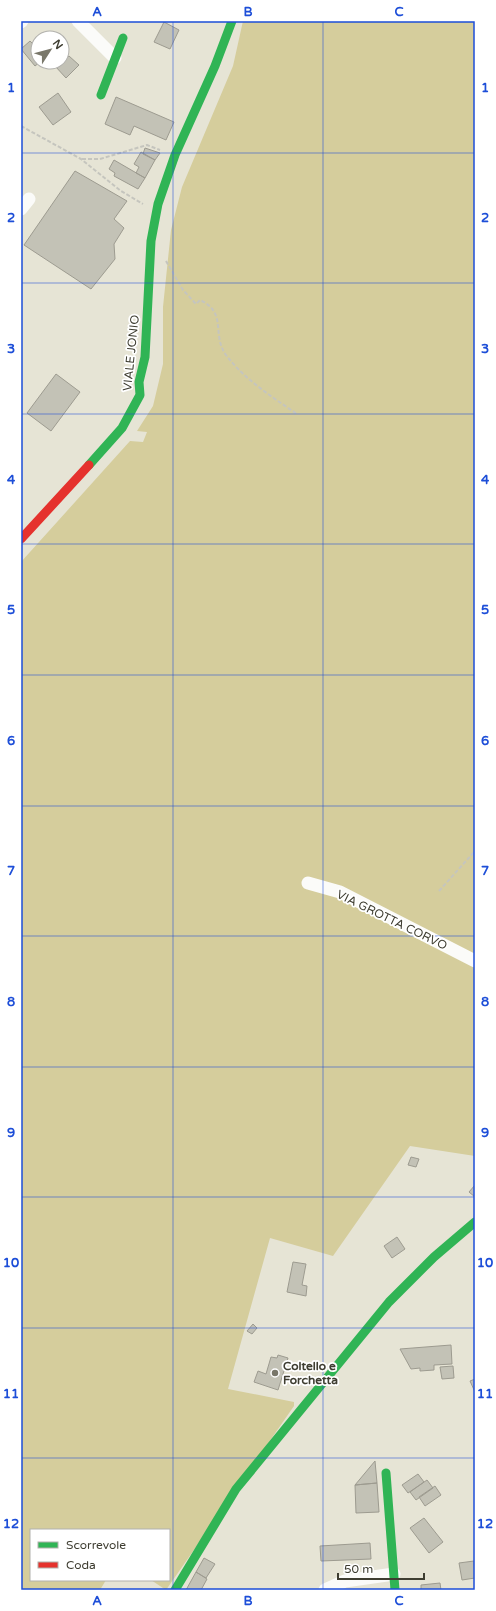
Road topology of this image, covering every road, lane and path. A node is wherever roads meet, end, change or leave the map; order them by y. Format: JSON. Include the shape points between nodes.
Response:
{"nodes":[{"id":1,"x":78,"y":21,"type":"edge"},
{"id":2,"x":222,"y":21,"type":"edge"},
{"id":3,"x":232,"y":21,"type":"edge"},
{"id":4,"x":122,"y":38,"type":"dead end"},
{"id":5,"x":115,"y":58,"type":"junction"},
{"id":6,"x":101,"y":95,"type":"dead end"},
{"id":7,"x":21,"y":126,"type":"edge"},
{"id":8,"x":184,"y":131,"type":"junction"},
{"id":9,"x":162,"y":150,"type":"dead end"},
{"id":10,"x":81,"y":159,"type":"junction"},
{"id":11,"x":148,"y":205,"type":"dead end"},
{"id":12,"x":165,"y":258,"type":"dead end"},
{"id":13,"x":296,"y":414,"type":"dead end"},
{"id":14,"x":21,"y":540,"type":"edge"},
{"id":15,"x":475,"y":851,"type":"edge"},
{"id":16,"x":308,"y":883,"type":"dead end"},
{"id":17,"x":439,"y":891,"type":"dead end"},
{"id":18,"x":475,"y":961,"type":"edge"},
{"id":19,"x":475,"y":1222,"type":"edge"},
{"id":20,"x":386,"y":1473,"type":"dead end"},
{"id":21,"x":394,"y":1574,"type":"junction"},
{"id":22,"x":175,"y":1590,"type":"edge"},
{"id":23,"x":325,"y":1590,"type":"edge"},
{"id":24,"x":395,"y":1590,"type":"edge"}],
"edges":[{"from":1,"to":5,"type":"street"},
{"from":2,"to":8,"type":"main road","name":"VIALE JONIO"},
{"from":3,"to":8,"type":"main road","name":"VIALE JONIO","via":[[213,72]]},
{"from":4,"to":5,"type":"main road"},
{"from":5,"to":6,"type":"main road"},
{"from":7,"to":10,"type":"path"},
{"from":8,"to":14,"type":"main road","name":"VIALE JONIO","via":[[165,180],[151,241],[145,357],[139,382],[140,395],[122,428]]},
{"from":9,"to":10,"type":"path","via":[[147,145],[100,159]]},
{"from":10,"to":11,"type":"path","via":[[121,191]]},
{"from":12,"to":13,"type":"path","via":[[183,290],[196,304],[200,300],[208,304],[218,317],[217,328],[225,354],[270,396]]},
{"from":15,"to":17,"type":"path"},
{"from":16,"to":18,"type":"street","name":"VIA GROTTA CORVO","via":[[340,892]]},
{"from":19,"to":22,"type":"main road","via":[[434,1257],[390,1302],[236,1489]]},
{"from":20,"to":21,"type":"main road"},
{"from":21,"to":23,"type":"street","via":[[345,1581]]},
{"from":21,"to":24,"type":"main road"}]}
